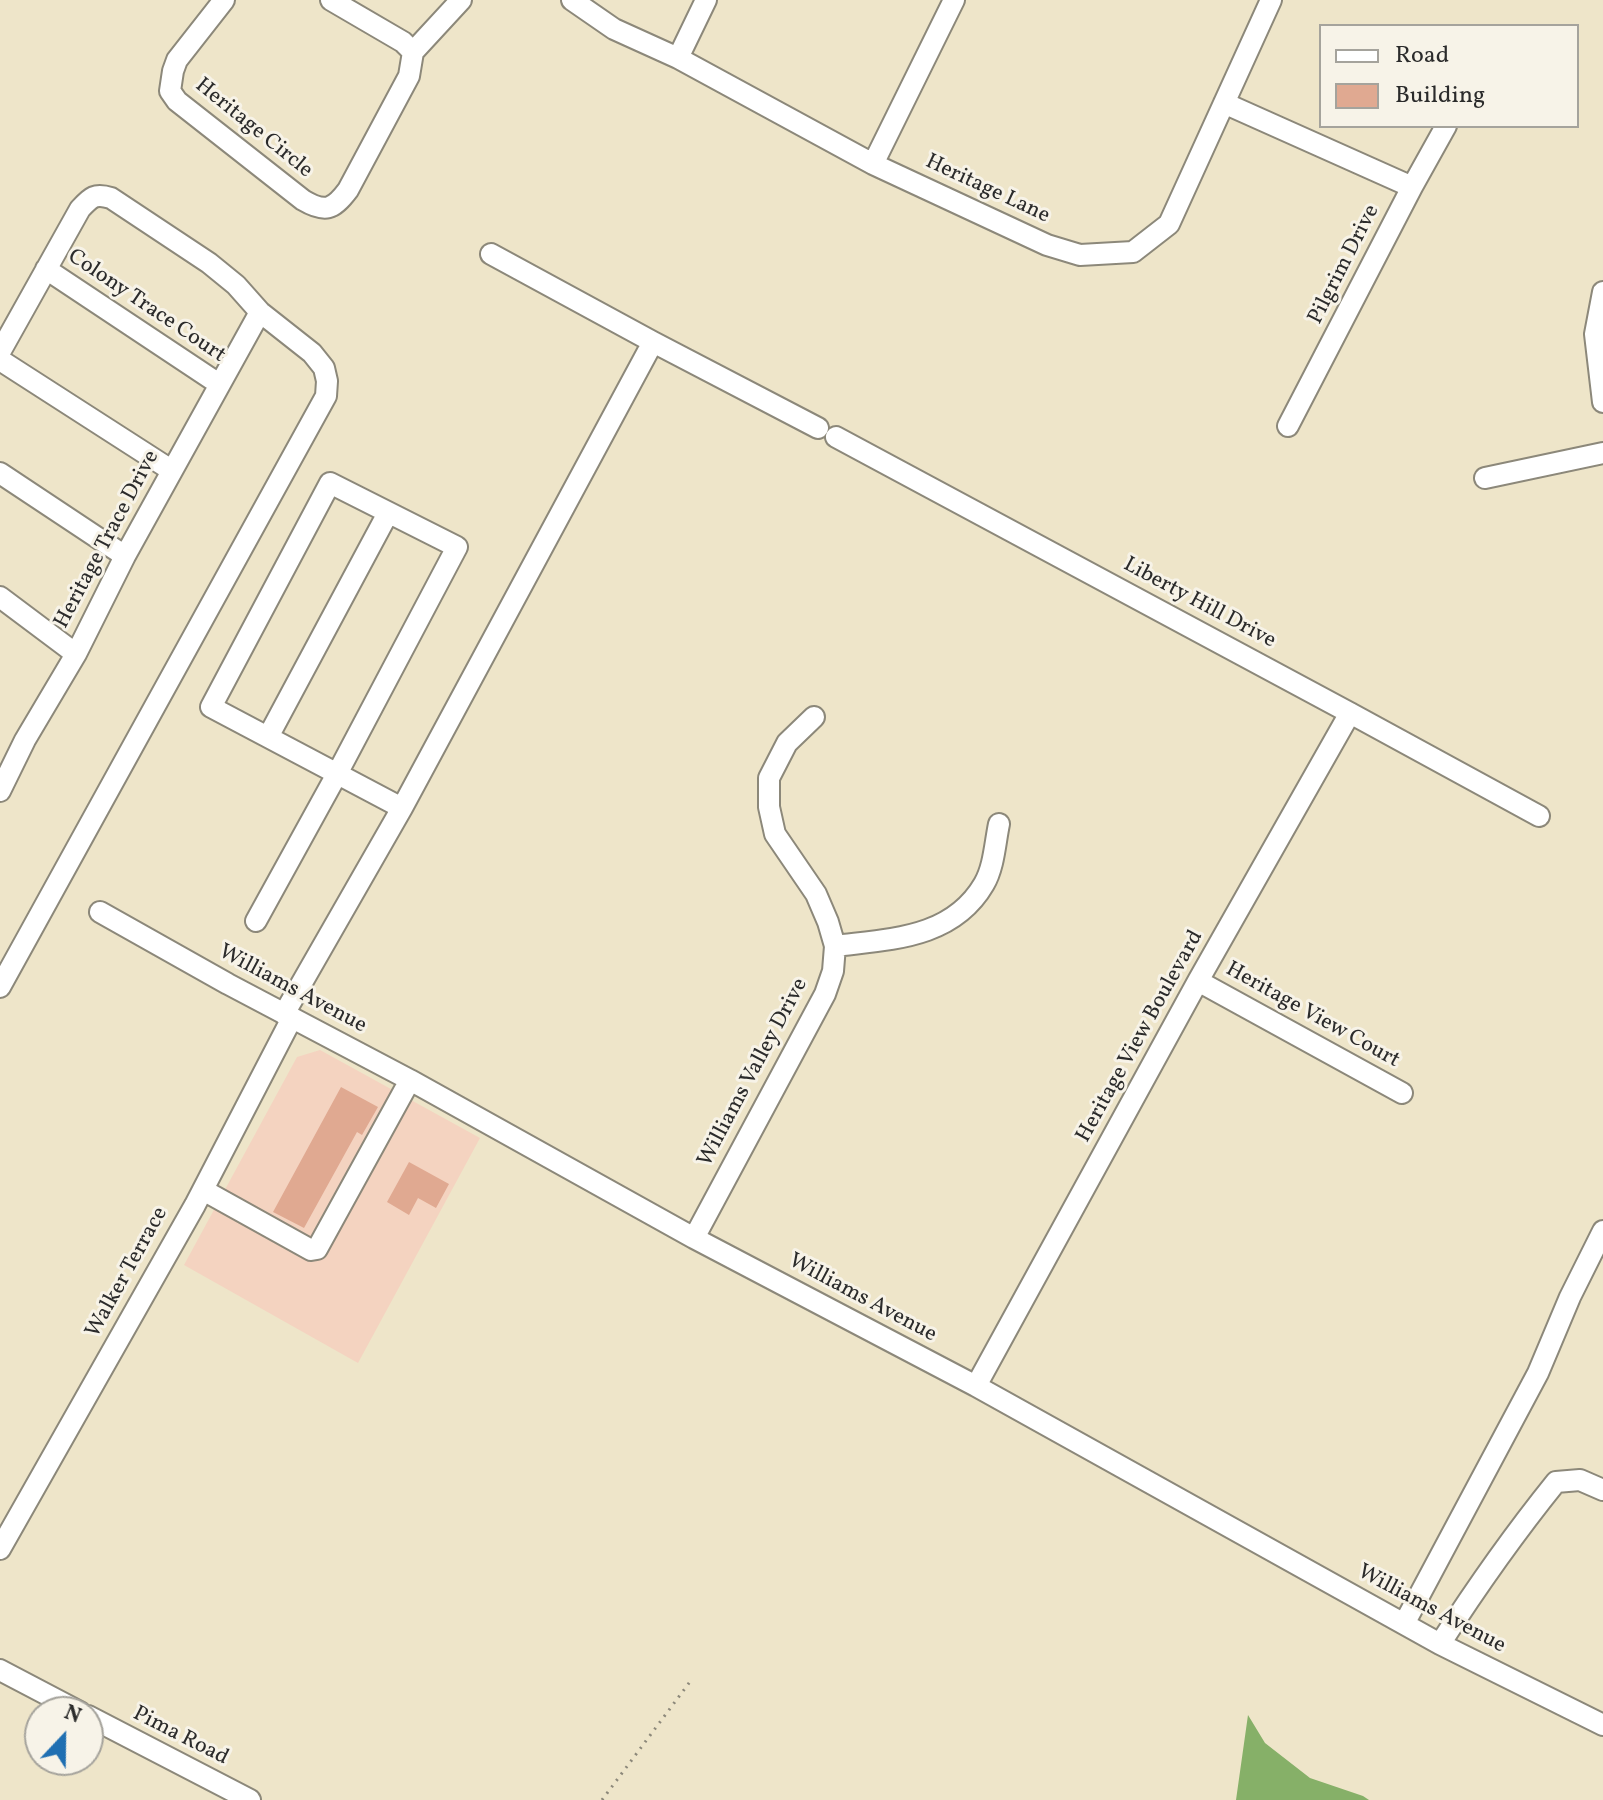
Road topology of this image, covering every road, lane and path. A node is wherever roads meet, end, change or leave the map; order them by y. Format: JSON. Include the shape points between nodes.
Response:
{"nodes":[{"id":1,"x":224,"y":0,"type":"edge"},
{"id":2,"x":331,"y":0,"type":"edge"},
{"id":3,"x":461,"y":0,"type":"edge"},
{"id":4,"x":572,"y":0,"type":"edge"},
{"id":5,"x":706,"y":0,"type":"edge"},
{"id":6,"x":954,"y":0,"type":"edge"},
{"id":7,"x":1271,"y":0,"type":"edge"},
{"id":8,"x":413,"y":52,"type":"junction"},
{"id":9,"x":678,"y":58,"type":"junction"},
{"id":10,"x":1224,"y":103,"type":"junction"},
{"id":11,"x":1445,"y":128,"type":"edge"},
{"id":12,"x":873,"y":164,"type":"junction"},
{"id":13,"x":1412,"y":187,"type":"junction"},
{"id":14,"x":491,"y":254,"type":"dead end"},
{"id":15,"x":46,"y":269,"type":"junction"},
{"id":16,"x":1603,"y":292,"type":"edge"},
{"id":17,"x":260,"y":312,"type":"junction"},
{"id":18,"x":653,"y":342,"type":"junction"},
{"id":19,"x":0,"y":352,"type":"edge"},
{"id":20,"x":0,"y":360,"type":"edge"},
{"id":21,"x":219,"y":384,"type":"junction"},
{"id":22,"x":1603,"y":402,"type":"edge"},
{"id":23,"x":1288,"y":426,"type":"dead end"},
{"id":24,"x":1603,"y":453,"type":"edge"},
{"id":25,"x":171,"y":470,"type":"junction"},
{"id":26,"x":0,"y":473,"type":"edge"},
{"id":27,"x":1485,"y":478,"type":"dead end"},
{"id":28,"x":388,"y":513,"type":"junction"},
{"id":29,"x":125,"y":556,"type":"junction"},
{"id":30,"x":0,"y":597,"type":"edge"},
{"id":31,"x":76,"y":654,"type":"junction"},
{"id":32,"x":1350,"y":713,"type":"junction"},
{"id":33,"x":814,"y":717,"type":"dead end"},
{"id":34,"x":268,"y":737,"type":"junction"},
{"id":35,"x":337,"y":774,"type":"junction"},
{"id":36,"x":0,"y":791,"type":"edge"},
{"id":37,"x":402,"y":808,"type":"junction"},
{"id":38,"x":1539,"y":816,"type":"dead end"},
{"id":39,"x":999,"y":824,"type":"dead end"},
{"id":40,"x":100,"y":912,"type":"dead end"},
{"id":41,"x":256,"y":921,"type":"dead end"},
{"id":42,"x":835,"y":946,"type":"junction"},
{"id":43,"x":1198,"y":981,"type":"junction"},
{"id":44,"x":0,"y":987,"type":"edge"},
{"id":45,"x":288,"y":1016,"type":"junction"},
{"id":46,"x":410,"y":1080,"type":"junction"},
{"id":47,"x":1402,"y":1093,"type":"dead end"},
{"id":48,"x":203,"y":1190,"type":"junction"},
{"id":49,"x":1603,"y":1231,"type":"edge"},
{"id":50,"x":694,"y":1238,"type":"junction"},
{"id":51,"x":976,"y":1386,"type":"junction"},
{"id":52,"x":1603,"y":1490,"type":"edge"},
{"id":53,"x":0,"y":1549,"type":"edge"},
{"id":54,"x":1404,"y":1624,"type":"junction"},
{"id":55,"x":1440,"y":1644,"type":"junction"},
{"id":56,"x":0,"y":1670,"type":"edge"},
{"id":57,"x":692,"y":1679,"type":"dead end"},
{"id":58,"x":50,"y":1696,"type":"edge"},
{"id":59,"x":104,"y":1724,"type":"edge"},
{"id":60,"x":1603,"y":1724,"type":"edge"},
{"id":61,"x":250,"y":1800,"type":"edge"},
{"id":62,"x":602,"y":1800,"type":"edge"}],
"edges":[{"from":1,"to":8,"type":"street","name":"Heritage Circle","via":[[177,60],[170,91],[320,209],[339,202],[348,190],[409,76]]},
{"from":2,"to":8,"type":"street"},
{"from":3,"to":8,"type":"street","name":"Heritage Circle"},
{"from":4,"to":9,"type":"street","name":"Heritage Lane","via":[[614,29]]},
{"from":5,"to":9,"type":"street"},
{"from":6,"to":12,"type":"street"},
{"from":7,"to":10,"type":"street","name":"Heritage Lane"},
{"from":9,"to":12,"type":"street","name":"Heritage Lane"},
{"from":10,"to":12,"type":"street","name":"Heritage Lane","via":[[1169,224],[1133,252],[1080,255],[1047,245]]},
{"from":10,"to":13,"type":"street"},
{"from":11,"to":13,"type":"street","name":"Pilgrim Drive"},
{"from":13,"to":23,"type":"street","name":"Pilgrim Drive"},
{"from":14,"to":18,"type":"street","name":"Liberty Hill Drive"},
{"from":15,"to":17,"type":"street","via":[[80,209],[100,195],[209,263]]},
{"from":15,"to":19,"type":"street"},
{"from":15,"to":21,"type":"street","name":"Colony Trace Court"},
{"from":16,"to":22,"type":"street","via":[[1595,334]]},
{"from":17,"to":21,"type":"street","name":"Heritage Trace Drive"},
{"from":17,"to":44,"type":"street","via":[[324,368],[326,396]]},
{"from":18,"to":32,"type":"street","name":"Liberty Hill Drive"},
{"from":18,"to":37,"type":"street","name":"Walker Terrace"},
{"from":20,"to":25,"type":"street"},
{"from":21,"to":25,"type":"street","name":"Heritage Trace Drive"},
{"from":24,"to":27,"type":"street"},
{"from":25,"to":29,"type":"street","name":"Heritage Trace Drive"},
{"from":26,"to":29,"type":"street"},
{"from":28,"to":34,"type":"street"},
{"from":28,"to":34,"type":"street","via":[[330,483],[211,707]]},
{"from":28,"to":35,"type":"street","via":[[457,547]]},
{"from":29,"to":31,"type":"street","name":"Heritage Trace Drive"},
{"from":30,"to":31,"type":"street"},
{"from":31,"to":36,"type":"street","name":"Heritage Trace Drive"},
{"from":32,"to":38,"type":"street","name":"Liberty Hill Drive"},
{"from":32,"to":43,"type":"street","name":"Heritage View Boulevard"},
{"from":33,"to":42,"type":"street","name":"Williams Valley Drive","via":[[787,743],[769,778],[769,807],[775,834],[816,894]]},
{"from":34,"to":35,"type":"street"},
{"from":35,"to":37,"type":"street"},
{"from":35,"to":41,"type":"street"},
{"from":37,"to":45,"type":"street","name":"Walker Terrace"},
{"from":39,"to":42,"type":"street","via":[[985,883],[964,910],[938,927]]},
{"from":40,"to":45,"type":"street","name":"Williams Avenue"},
{"from":42,"to":50,"type":"street","name":"Williams Valley Drive","via":[[825,994]]},
{"from":43,"to":47,"type":"street","name":"Heritage View Court"},
{"from":43,"to":51,"type":"street","name":"Heritage View Boulevard"},
{"from":45,"to":46,"type":"street","name":"Williams Avenue"},
{"from":45,"to":48,"type":"street","name":"Walker Terrace"},
{"from":46,"to":48,"type":"street","via":[[317,1249]]},
{"from":46,"to":50,"type":"street","name":"Williams Avenue"},
{"from":48,"to":53,"type":"street","name":"Walker Terrace"},
{"from":49,"to":54,"type":"street","via":[[1538,1373]]},
{"from":50,"to":51,"type":"street","name":"Williams Avenue"},
{"from":51,"to":54,"type":"street","name":"Williams Avenue"},
{"from":52,"to":55,"type":"street","via":[[1580,1480],[1556,1482]]},
{"from":54,"to":55,"type":"street","name":"Williams Avenue"},
{"from":55,"to":60,"type":"street","name":"Williams Avenue"},
{"from":56,"to":58,"type":"street"},
{"from":57,"to":62,"type":"path"},
{"from":59,"to":61,"type":"street","name":"Pima Road"}]}
